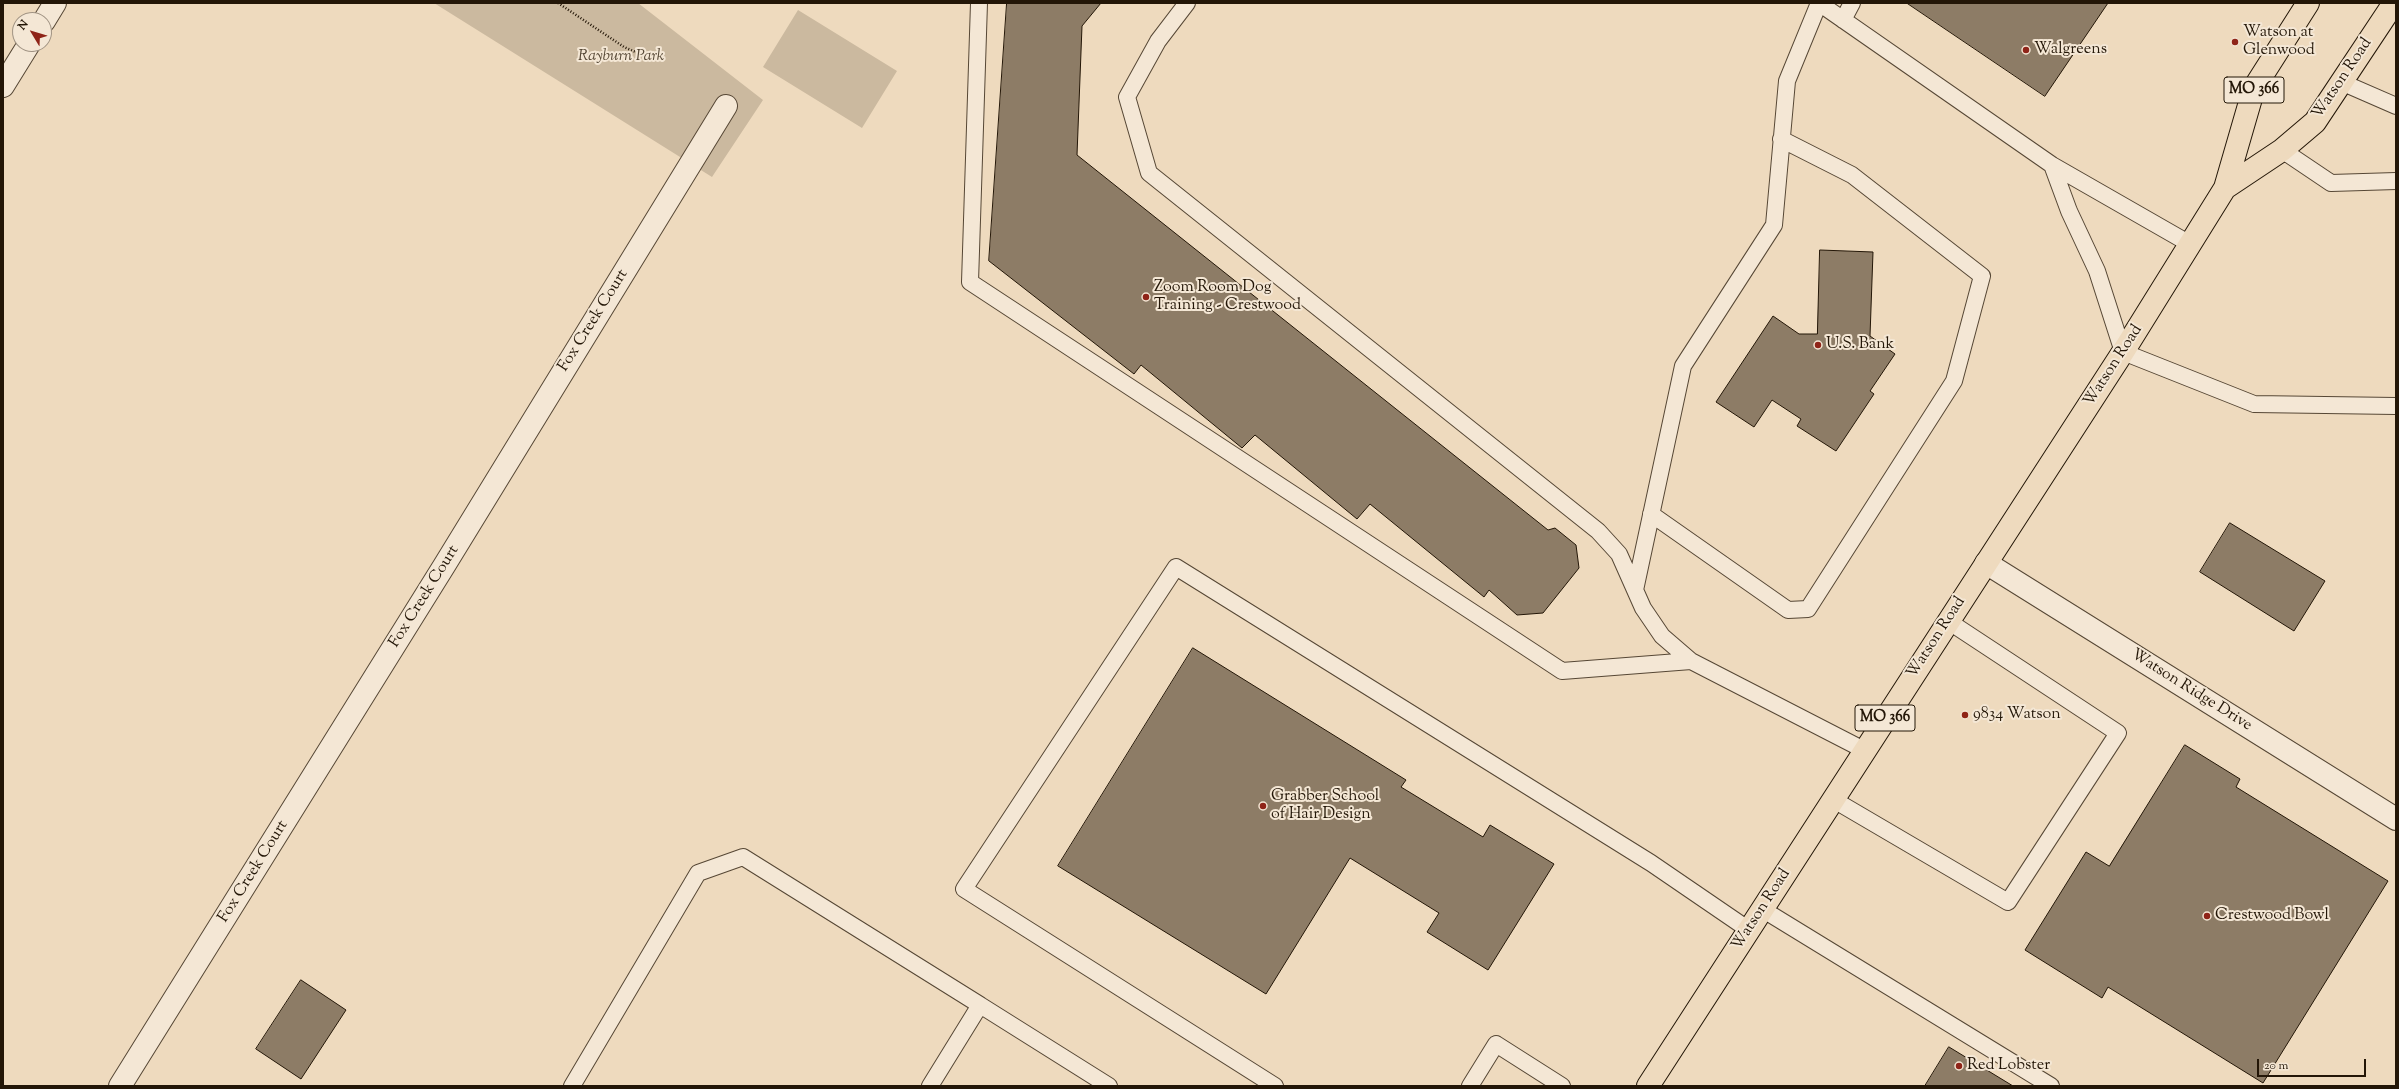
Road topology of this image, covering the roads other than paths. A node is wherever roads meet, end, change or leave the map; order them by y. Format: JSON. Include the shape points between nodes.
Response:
{"nodes":[{"id":1,"x":55,"y":3,"type":"edge"},
{"id":2,"x":978,"y":3,"type":"edge"},
{"id":3,"x":1187,"y":3,"type":"edge"},
{"id":4,"x":1819,"y":3,"type":"edge"},
{"id":5,"x":1852,"y":3,"type":"edge"},
{"id":6,"x":2308,"y":3,"type":"edge"},
{"id":7,"x":2394,"y":3,"type":"edge"},
{"id":8,"x":49,"y":12,"type":"edge"},
{"id":9,"x":1843,"y":20,"type":"junction"},
{"id":10,"x":24,"y":52,"type":"edge"},
{"id":11,"x":2341,"y":82,"type":"junction"},
{"id":12,"x":3,"y":86,"type":"edge"},
{"id":13,"x":726,"y":106,"type":"dead end"},
{"id":14,"x":2396,"y":106,"type":"edge"},
{"id":15,"x":1782,"y":139,"type":"junction"},
{"id":16,"x":2282,"y":150,"type":"junction"},
{"id":17,"x":2052,"y":166,"type":"junction"},
{"id":18,"x":2396,"y":181,"type":"edge"},
{"id":19,"x":2225,"y":188,"type":"junction"},
{"id":20,"x":2190,"y":244,"type":"junction"},
{"id":21,"x":2123,"y":352,"type":"junction"},
{"id":22,"x":2396,"y":406,"type":"edge"},
{"id":23,"x":1651,"y":514,"type":"junction"},
{"id":24,"x":1986,"y":563,"type":"junction"},
{"id":25,"x":1635,"y":590,"type":"junction"},
{"id":26,"x":1948,"y":620,"type":"junction"},
{"id":27,"x":1691,"y":661,"type":"junction"},
{"id":28,"x":1864,"y":750,"type":"junction"},
{"id":29,"x":1834,"y":800,"type":"junction"},
{"id":30,"x":2396,"y":819,"type":"edge"},
{"id":31,"x":1762,"y":909,"type":"junction"},
{"id":32,"x":1749,"y":930,"type":"junction"},
{"id":33,"x":980,"y":1005,"type":"junction"},
{"id":34,"x":120,"y":1086,"type":"edge"},
{"id":35,"x":572,"y":1086,"type":"edge"},
{"id":36,"x":930,"y":1086,"type":"edge"},
{"id":37,"x":1109,"y":1086,"type":"edge"},
{"id":38,"x":1275,"y":1086,"type":"edge"},
{"id":39,"x":1470,"y":1086,"type":"edge"},
{"id":40,"x":1562,"y":1086,"type":"edge"},
{"id":41,"x":1648,"y":1086,"type":"edge"},
{"id":42,"x":2051,"y":1086,"type":"edge"}],
"edges":[{"from":1,"to":8,"type":"street"},
{"from":2,"to":27,"type":"lane","via":[[970,282],[1562,671]]},
{"from":3,"to":25,"type":"lane","via":[[1158,41],[1127,97],[1149,173],[1598,532],[1619,554]]},
{"from":4,"to":9,"type":"lane"},
{"from":4,"to":15,"type":"lane","via":[[1787,81]]},
{"from":5,"to":9,"type":"lane"},
{"from":6,"to":19,"type":"main road","name":"Watson Road","number":"MO 366","via":[[2254,88]]},
{"from":7,"to":11,"type":"main road","name":"Watson Road","number":"MO 366"},
{"from":9,"to":17,"type":"lane"},
{"from":10,"to":12,"type":"street"},
{"from":11,"to":14,"type":"lane"},
{"from":11,"to":16,"type":"main road","name":"Watson Road","number":"MO 366","via":[[2315,122]]},
{"from":13,"to":34,"type":"street","name":"Fox Creek Court","via":[[444,566]]},
{"from":15,"to":23,"type":"lane","via":[[1774,225],[1683,366]]},
{"from":15,"to":23,"type":"lane","via":[[1852,175],[1982,276],[1954,381],[1808,609],[1788,610]]},
{"from":16,"to":18,"type":"lane","via":[[2331,183]]},
{"from":16,"to":19,"type":"main road","name":"Watson Road","number":"MO 366"},
{"from":17,"to":20,"type":"lane"},
{"from":17,"to":21,"type":"lane","via":[[2069,211],[2097,271]]},
{"from":19,"to":20,"type":"main road","name":"Watson Road","number":"MO 366"},
{"from":20,"to":21,"type":"main road","name":"Watson Road","number":"MO 366"},
{"from":21,"to":22,"type":"lane","via":[[2254,404]]},
{"from":21,"to":24,"type":"main road","name":"Watson Road","number":"MO 366"},
{"from":23,"to":25,"type":"lane"},
{"from":24,"to":26,"type":"main road","name":"Watson Road","number":"MO 366"},
{"from":24,"to":30,"type":"street","name":"Watson Ridge Drive"},
{"from":25,"to":27,"type":"lane","via":[[1643,608],[1662,636]]},
{"from":26,"to":28,"type":"main road","name":"Watson Road","number":"MO 366"},
{"from":26,"to":29,"type":"lane","via":[[2118,733],[2008,902]]},
{"from":27,"to":28,"type":"lane"},
{"from":28,"to":29,"type":"main road","name":"Watson Road","number":"MO 366"},
{"from":29,"to":31,"type":"main road","name":"Watson Road","number":"MO 366"},
{"from":31,"to":32,"type":"main road","name":"Watson Road","number":"MO 366"},
{"from":31,"to":42,"type":"lane"},
{"from":32,"to":38,"type":"lane","via":[[1651,862],[1176,567],[964,889]]},
{"from":32,"to":41,"type":"main road","name":"Watson Road","number":"MO 366"},
{"from":33,"to":35,"type":"lane","via":[[743,857],[698,873]]},
{"from":33,"to":36,"type":"lane"},
{"from":33,"to":37,"type":"lane"},
{"from":39,"to":40,"type":"lane","via":[[1496,1044]]}]}
